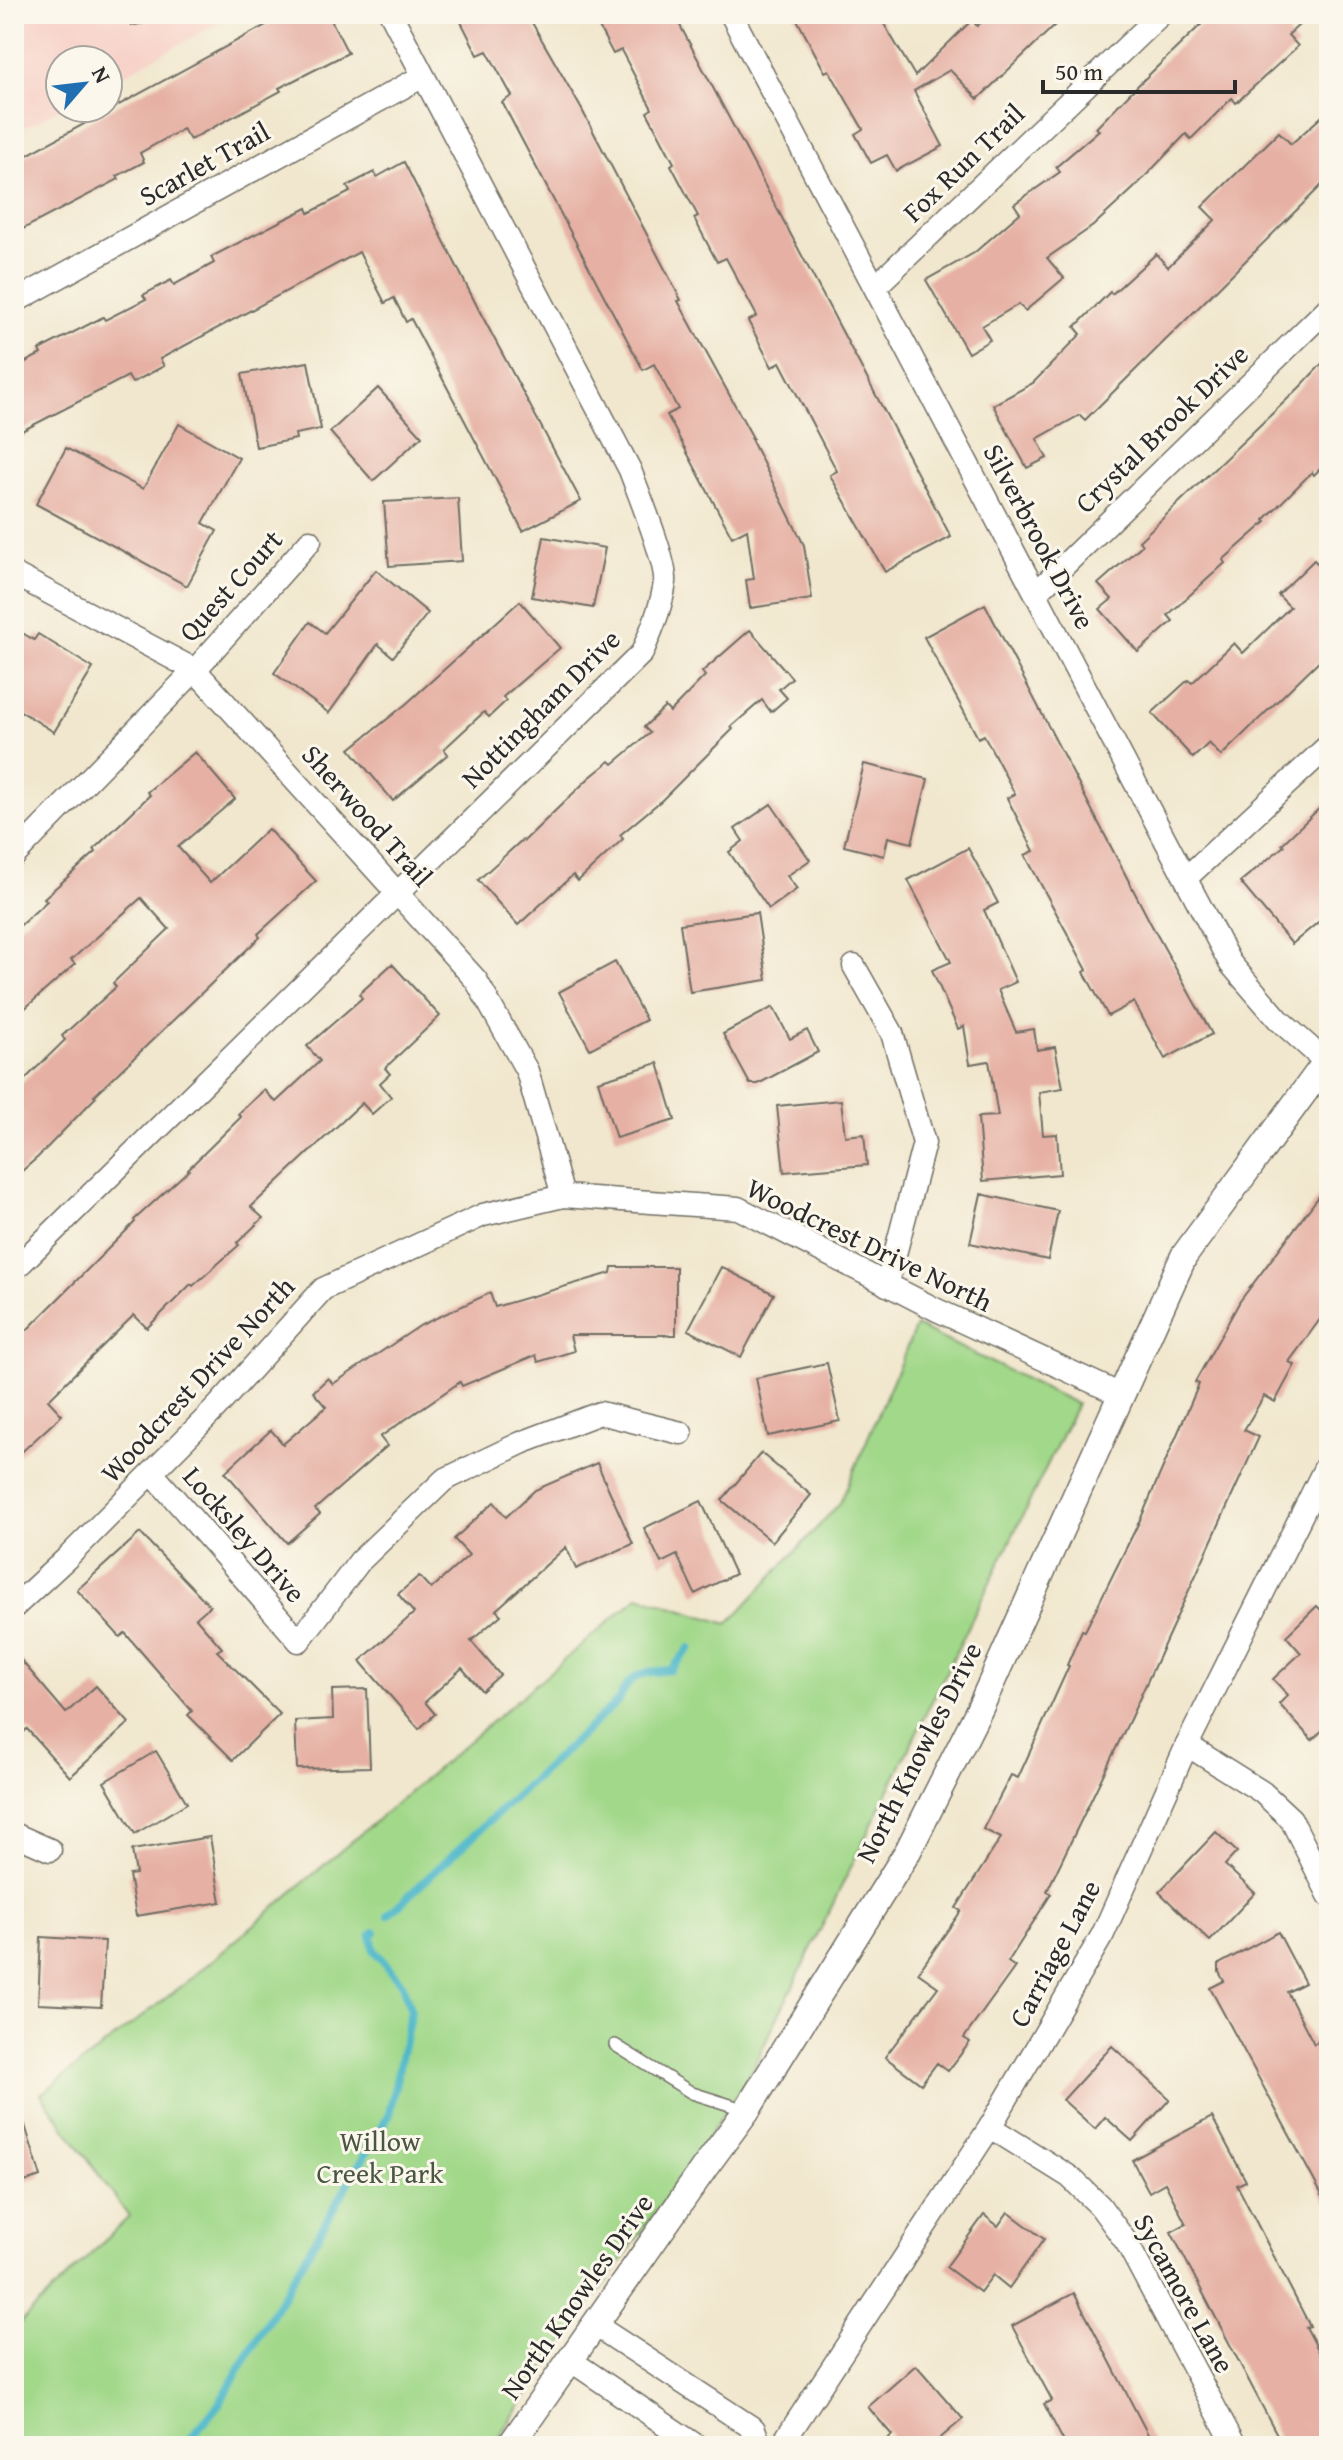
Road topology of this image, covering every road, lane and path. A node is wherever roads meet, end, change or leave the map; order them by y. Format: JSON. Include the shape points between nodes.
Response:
{"nodes":[{"id":1,"x":130,"y":14,"type":"edge"},
{"id":2,"x":160,"y":14,"type":"edge"},
{"id":3,"x":391,"y":14,"type":"edge"},
{"id":4,"x":731,"y":14,"type":"edge"},
{"id":5,"x":1161,"y":14,"type":"edge"},
{"id":6,"x":423,"y":76,"type":"junction"},
{"id":7,"x":875,"y":287,"type":"junction"},
{"id":8,"x":14,"y":302,"type":"edge"},
{"id":9,"x":1329,"y":307,"type":"edge"},
{"id":10,"x":310,"y":541,"type":"dead end"},
{"id":11,"x":14,"y":574,"type":"edge"},
{"id":12,"x":1036,"y":593,"type":"junction"},
{"id":13,"x":195,"y":670,"type":"junction"},
{"id":14,"x":1329,"y":745,"type":"edge"},
{"id":15,"x":14,"y":856,"type":"edge"},
{"id":16,"x":1186,"y":878,"type":"junction"},
{"id":17,"x":398,"y":892,"type":"junction"},
{"id":18,"x":854,"y":966,"type":"dead end"},
{"id":19,"x":1328,"y":1060,"type":"edge"},
{"id":20,"x":563,"y":1196,"type":"junction"},
{"id":21,"x":14,"y":1270,"type":"edge"},
{"id":22,"x":887,"y":1285,"type":"junction"},
{"id":23,"x":1121,"y":1395,"type":"junction"},
{"id":24,"x":681,"y":1433,"type":"dead end"},
{"id":25,"x":1329,"y":1460,"type":"edge"},
{"id":26,"x":152,"y":1473,"type":"junction"},
{"id":27,"x":14,"y":1607,"type":"edge"},
{"id":28,"x":1187,"y":1745,"type":"junction"},
{"id":29,"x":14,"y":1834,"type":"edge"},
{"id":30,"x":50,"y":1850,"type":"dead end"},
{"id":31,"x":1329,"y":1895,"type":"edge"},
{"id":32,"x":615,"y":2045,"type":"dead end"},
{"id":33,"x":747,"y":2110,"type":"junction"},
{"id":34,"x":990,"y":2127,"type":"junction"},
{"id":35,"x":595,"y":2325,"type":"junction"},
{"id":36,"x":570,"y":2360,"type":"junction"},
{"id":37,"x":510,"y":2446,"type":"edge"},
{"id":38,"x":697,"y":2446,"type":"edge"},
{"id":39,"x":760,"y":2446,"type":"edge"},
{"id":40,"x":781,"y":2446,"type":"edge"},
{"id":41,"x":1235,"y":2446,"type":"edge"}],
"edges":[{"from":1,"to":2,"type":"lane","via":[[133,19]]},
{"from":3,"to":6,"type":"street","name":"Nottingham Drive"},
{"from":4,"to":7,"type":"street","name":"Silverbrook Drive"},
{"from":5,"to":7,"type":"street","name":"Fox Run Trail"},
{"from":6,"to":8,"type":"street","name":"Scarlet Trail"},
{"from":6,"to":17,"type":"street","name":"Nottingham Drive","via":[[630,470],[665,579],[642,653]]},
{"from":7,"to":12,"type":"street","name":"Silverbrook Drive"},
{"from":9,"to":12,"type":"street","name":"Crystal Brook Drive"},
{"from":10,"to":13,"type":"street","name":"Quest Court"},
{"from":11,"to":13,"type":"street","name":"Sherwood Trail"},
{"from":12,"to":16,"type":"street","name":"Silverbrook Drive"},
{"from":13,"to":15,"type":"street","name":"Quest Court"},
{"from":13,"to":17,"type":"street","name":"Sherwood Trail"},
{"from":14,"to":16,"type":"street"},
{"from":16,"to":19,"type":"street","name":"Silverbrook Drive","via":[[1230,963],[1279,1020]]},
{"from":17,"to":20,"type":"street","name":"Sherwood Trail","via":[[476,980],[527,1071]]},
{"from":17,"to":21,"type":"street","name":"Nottingham Drive"},
{"from":18,"to":22,"type":"street","via":[[892,1033],[924,1143]]},
{"from":19,"to":23,"type":"street","name":"North Knowles Drive","via":[[1184,1256]]},
{"from":20,"to":22,"type":"street","name":"Woodcrest Drive North","via":[[738,1208]]},
{"from":20,"to":26,"type":"street","name":"Woodcrest Drive North","via":[[483,1215],[323,1289]]},
{"from":22,"to":23,"type":"street","name":"Woodcrest Drive North"},
{"from":23,"to":33,"type":"street","name":"North Knowles Drive","via":[[980,1708],[908,1851]]},
{"from":24,"to":26,"type":"street","name":"Locksley Drive","via":[[600,1413],[444,1480],[360,1561],[299,1641]]},
{"from":25,"to":28,"type":"street","name":"Carriage Lane"},
{"from":26,"to":27,"type":"street","name":"Woodcrest Drive North"},
{"from":28,"to":31,"type":"street","via":[[1262,1792],[1291,1819]]},
{"from":28,"to":34,"type":"street","name":"Carriage Lane","via":[[1103,1934]]},
{"from":29,"to":30,"type":"street"},
{"from":32,"to":33,"type":"lane","via":[[692,2093]]},
{"from":33,"to":35,"type":"street","name":"North Knowles Drive"},
{"from":34,"to":40,"type":"street","name":"Carriage Lane"},
{"from":34,"to":41,"type":"street","name":"Sycamore Lane","via":[[1070,2177],[1100,2206],[1127,2243]]},
{"from":35,"to":36,"type":"street","name":"North Knowles Drive"},
{"from":35,"to":39,"type":"street","via":[[754,2429]]},
{"from":36,"to":37,"type":"street","name":"North Knowles Drive"},
{"from":36,"to":38,"type":"street"}]}
